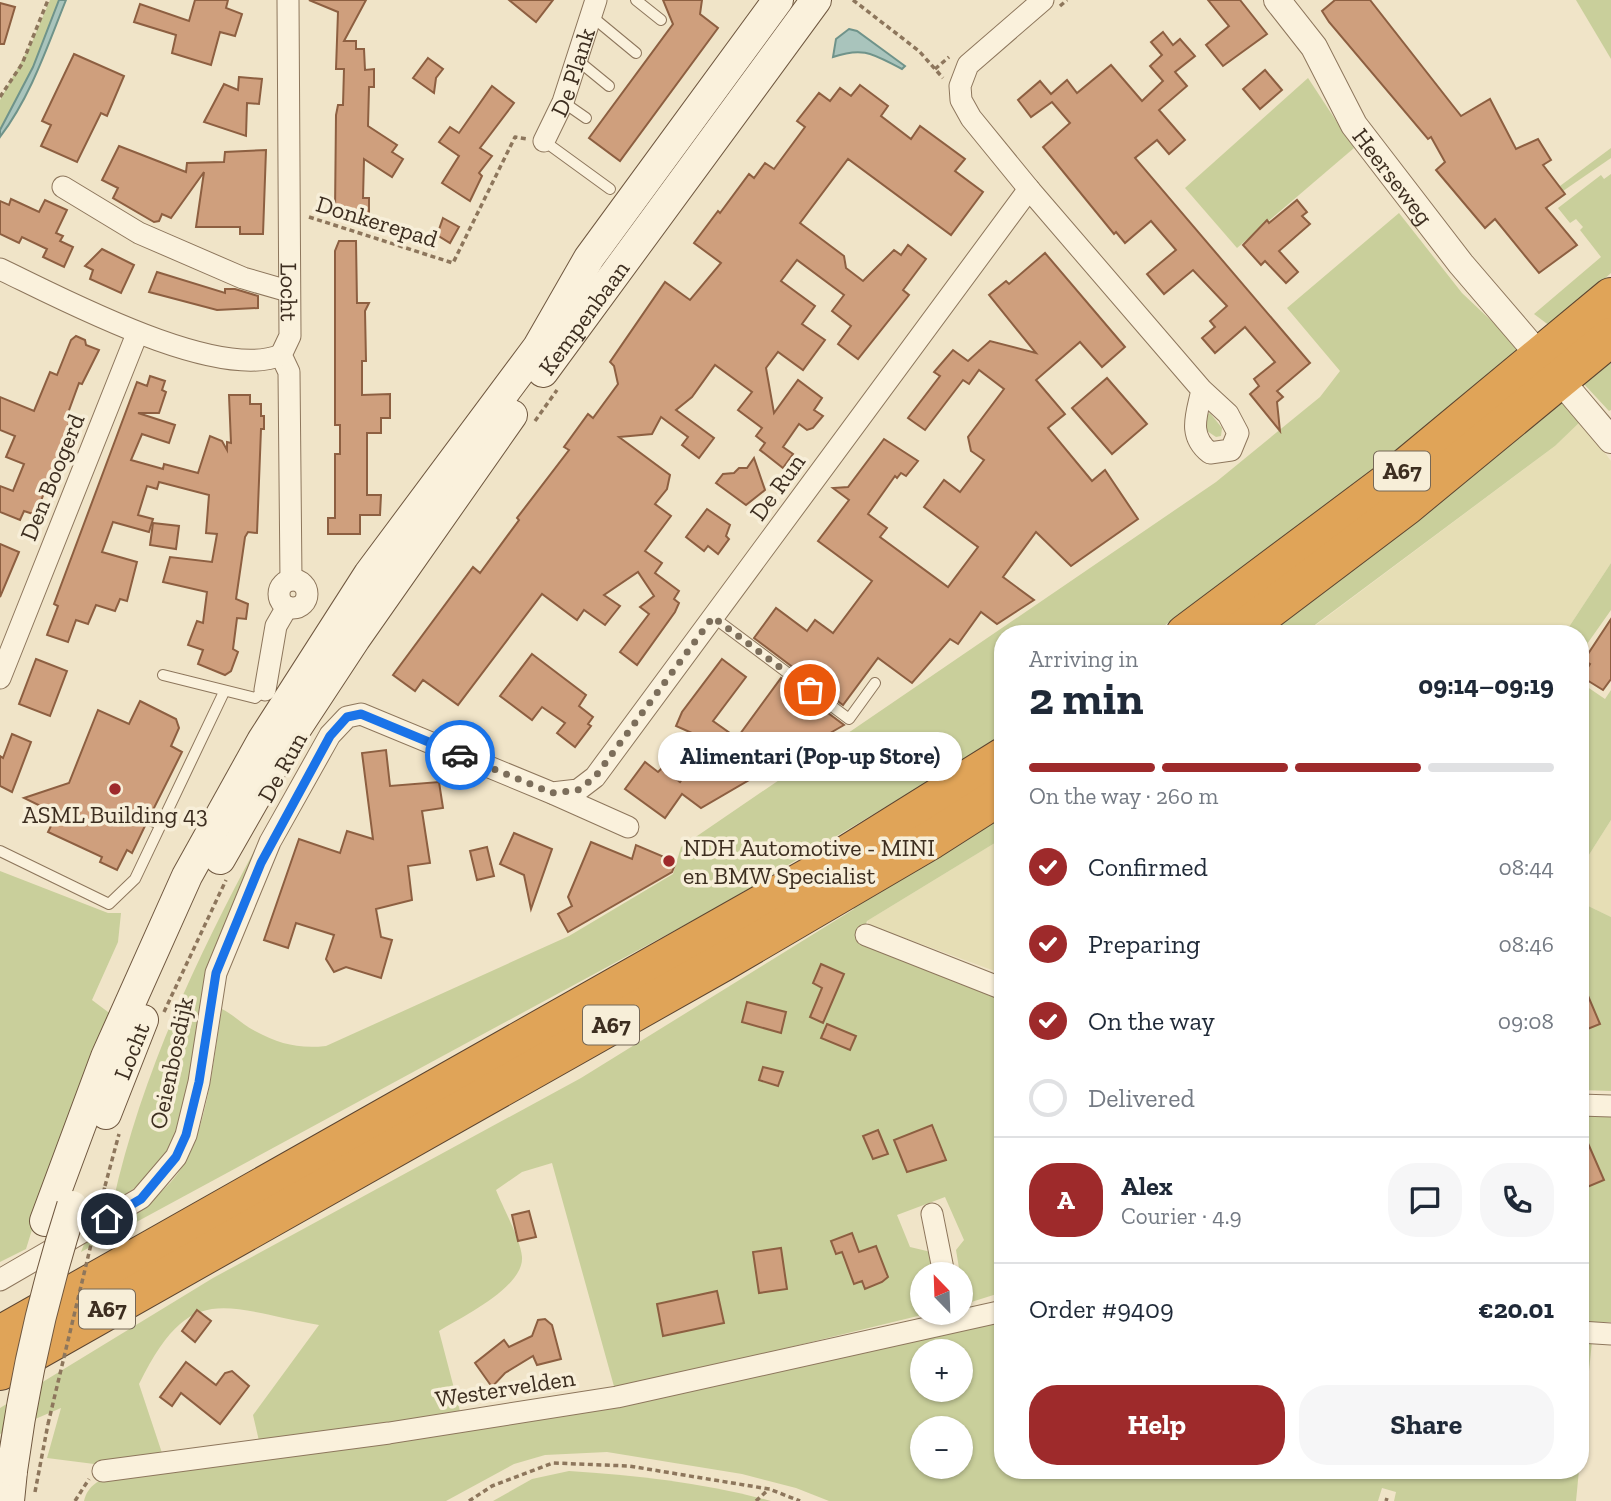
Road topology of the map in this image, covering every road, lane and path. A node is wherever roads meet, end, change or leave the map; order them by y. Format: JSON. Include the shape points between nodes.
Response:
{"nodes":[{"id":1,"x":48,"y":0,"type":"edge"},
{"id":2,"x":288,"y":0,"type":"edge"},
{"id":3,"x":636,"y":0,"type":"edge"},
{"id":4,"x":778,"y":0,"type":"edge"},
{"id":5,"x":815,"y":0,"type":"edge"},
{"id":6,"x":853,"y":0,"type":"edge"},
{"id":7,"x":1043,"y":0,"type":"edge"},
{"id":8,"x":1278,"y":0,"type":"edge"},
{"id":9,"x":592,"y":7,"type":"edge"},
{"id":10,"x":661,"y":20,"type":"dead end"},
{"id":11,"x":636,"y":53,"type":"dead end"},
{"id":12,"x":576,"y":59,"type":"junction"},
{"id":13,"x":610,"y":86,"type":"dead end"},
{"id":14,"x":960,"y":86,"type":"junction"},
{"id":15,"x":0,"y":97,"type":"edge"},
{"id":16,"x":563,"y":102,"type":"junction"},
{"id":17,"x":586,"y":118,"type":"dead end"},
{"id":18,"x":544,"y":141,"type":"junction"},
{"id":19,"x":63,"y":187,"type":"dead end"},
{"id":20,"x":610,"y":189,"type":"dead end"},
{"id":21,"x":1029,"y":189,"type":"junction"},
{"id":22,"x":289,"y":214,"type":"junction"},
{"id":23,"x":0,"y":270,"type":"edge"},
{"id":24,"x":288,"y":291,"type":"junction"},
{"id":25,"x":1611,"y":297,"type":"edge"},
{"id":26,"x":137,"y":334,"type":"junction"},
{"id":27,"x":1611,"y":337,"type":"edge"},
{"id":28,"x":1527,"y":341,"type":"dead end"},
{"id":29,"x":281,"y":355,"type":"junction"},
{"id":30,"x":1202,"y":390,"type":"dead end"},
{"id":31,"x":1572,"y":394,"type":"dead end"},
{"id":32,"x":1611,"y":440,"type":"edge"},
{"id":33,"x":713,"y":617,"type":"junction"},
{"id":34,"x":1197,"y":625,"type":"edge"},
{"id":35,"x":1249,"y":625,"type":"edge"},
{"id":36,"x":345,"y":632,"type":"junction"},
{"id":37,"x":163,"y":675,"type":"dead end"},
{"id":38,"x":0,"y":678,"type":"edge"},
{"id":39,"x":875,"y":683,"type":"dead end"},
{"id":40,"x":265,"y":690,"type":"joint"},
{"id":41,"x":224,"y":692,"type":"junction"},
{"id":42,"x":994,"y":763,"type":"edge"},
{"id":43,"x":552,"y":793,"type":"junction"},
{"id":44,"x":994,"y":800,"type":"edge"},
{"id":45,"x":148,"y":819,"type":"dead end"},
{"id":46,"x":161,"y":825,"type":"junction"},
{"id":47,"x":628,"y":827,"type":"dead end"},
{"id":48,"x":0,"y":851,"type":"edge"},
{"id":49,"x":229,"y":874,"type":"dead end"},
{"id":50,"x":866,"y":935,"type":"dead end"},
{"id":51,"x":216,"y":973,"type":"joint"},
{"id":52,"x":994,"y":985,"type":"edge"},
{"id":53,"x":160,"y":1021,"type":"dead end"},
{"id":54,"x":1589,"y":1105,"type":"edge"},
{"id":55,"x":1611,"y":1106,"type":"edge"},
{"id":56,"x":121,"y":1129,"type":"dead end"},
{"id":57,"x":932,"y":1214,"type":"dead end"},
{"id":58,"x":941,"y":1262,"type":"edge"},
{"id":59,"x":0,"y":1280,"type":"edge"},
{"id":60,"x":994,"y":1312,"type":"edge"},
{"id":61,"x":973,"y":1315,"type":"edge"},
{"id":62,"x":922,"y":1325,"type":"edge"},
{"id":63,"x":1589,"y":1333,"type":"edge"},
{"id":64,"x":1611,"y":1334,"type":"edge"},
{"id":65,"x":0,"y":1335,"type":"edge"},
{"id":66,"x":0,"y":1371,"type":"edge"},
{"id":67,"x":0,"y":1415,"type":"edge"},
{"id":68,"x":103,"y":1471,"type":"joint"},
{"id":69,"x":769,"y":1489,"type":"junction"},
{"id":70,"x":9,"y":1501,"type":"edge"},
{"id":71,"x":33,"y":1501,"type":"edge"},
{"id":72,"x":75,"y":1501,"type":"edge"},
{"id":73,"x":469,"y":1501,"type":"edge"},
{"id":74,"x":756,"y":1501,"type":"edge"},
{"id":75,"x":800,"y":1501,"type":"edge"}],
"edges":[{"from":1,"to":15,"type":"path","via":[[22,64]]},
{"from":2,"to":22,"type":"street","name":"Locht"},
{"from":3,"to":10,"type":"lane"},
{"from":4,"to":36,"type":"main road","name":"Kempenbaan","via":[[589,258],[538,346],[369,574]]},
{"from":5,"to":36,"type":"main road","name":"Kempenbaan"},
{"from":6,"to":14,"type":"path","via":[[919,51],[949,85]]},
{"from":7,"to":14,"type":"street","via":[[968,65]]},
{"from":8,"to":28,"type":"street","name":"Heerseweg","via":[[1314,47],[1354,125]]},
{"from":9,"to":11,"type":"lane"},
{"from":9,"to":12,"type":"street","name":"De Plank"},
{"from":12,"to":13,"type":"lane"},
{"from":12,"to":16,"type":"street","name":"De Plank"},
{"from":14,"to":21,"type":"street","via":[[961,100],[971,118]]},
{"from":16,"to":17,"type":"lane"},
{"from":16,"to":18,"type":"street","name":"De Plank"},
{"from":18,"to":20,"type":"lane"},
{"from":18,"to":22,"type":"path","name":"Donkerepad","via":[[515,137],[453,263],[323,219]]},
{"from":19,"to":24,"type":"street","via":[[139,233],[243,278]]},
{"from":21,"to":30,"type":"street"},
{"from":21,"to":33,"type":"street","name":"De Run"},
{"from":22,"to":24,"type":"street","name":"Locht"},
{"from":23,"to":26,"type":"street"},
{"from":24,"to":29,"type":"street","name":"Locht","via":[[290,336]]},
{"from":25,"to":34,"type":"highway","number":"A67","via":[[1388,482]]},
{"from":26,"to":29,"type":"street","via":[[192,351],[240,358]]},
{"from":26,"to":38,"type":"street","name":"Den Boogerd"},
{"from":27,"to":35,"type":"highway","number":"A67","via":[[1406,506]]},
{"from":29,"to":40,"type":"street","name":"Locht","via":[[289,372],[291,580],[279,592],[287,607],[276,626]]},
{"from":31,"to":32,"type":"street"},
{"from":33,"to":39,"type":"lane","via":[[849,719]]},
{"from":33,"to":43,"type":"street","name":"De Run","via":[[595,777],[578,790]]},
{"from":36,"to":67,"type":"main road","name":"Locht","via":[[262,741],[187,876],[106,1057],[45,1221]]},
{"from":36,"to":70,"type":"main road","name":"Locht","bridge":true,"via":[[211,875],[153,995],[84,1167],[37,1328],[22,1395]]},
{"from":37,"to":41,"type":"lane"},
{"from":40,"to":41,"type":"lane","via":[[255,698]]},
{"from":41,"to":46,"type":"lane"},
{"from":42,"to":65,"type":"highway","number":"A67","via":[[822,870]]},
{"from":43,"to":47,"type":"street","name":"De Run"},
{"from":43,"to":51,"type":"street","name":"De Run","via":[[361,714],[347,717],[330,736],[270,842]]},
{"from":44,"to":66,"type":"highway","number":"A67","via":[[723,962]]},
{"from":45,"to":46,"type":"lane"},
{"from":46,"to":48,"type":"lane","via":[[135,879],[109,904]]},
{"from":49,"to":53,"type":"path","name":"Locht"},
{"from":50,"to":52,"type":"street"},
{"from":51,"to":59,"type":"street","name":"Oeienbosdijk","via":[[186,1135],[162,1177],[141,1199]]},
{"from":54,"to":55,"type":"street"},
{"from":56,"to":71,"type":"path","bridge":true},
{"from":57,"to":58,"type":"street"},
{"from":60,"to":61,"type":"street","name":"Westervelden"},
{"from":62,"to":68,"type":"street","name":"Westervelden","via":[[617,1397]]},
{"from":63,"to":64,"type":"street"},
{"from":68,"to":72,"type":"path","via":[[83,1483]]},
{"from":69,"to":73,"type":"path","via":[[629,1466],[553,1463],[492,1486]]},
{"from":69,"to":74,"type":"path"},
{"from":69,"to":75,"type":"path"}]}
